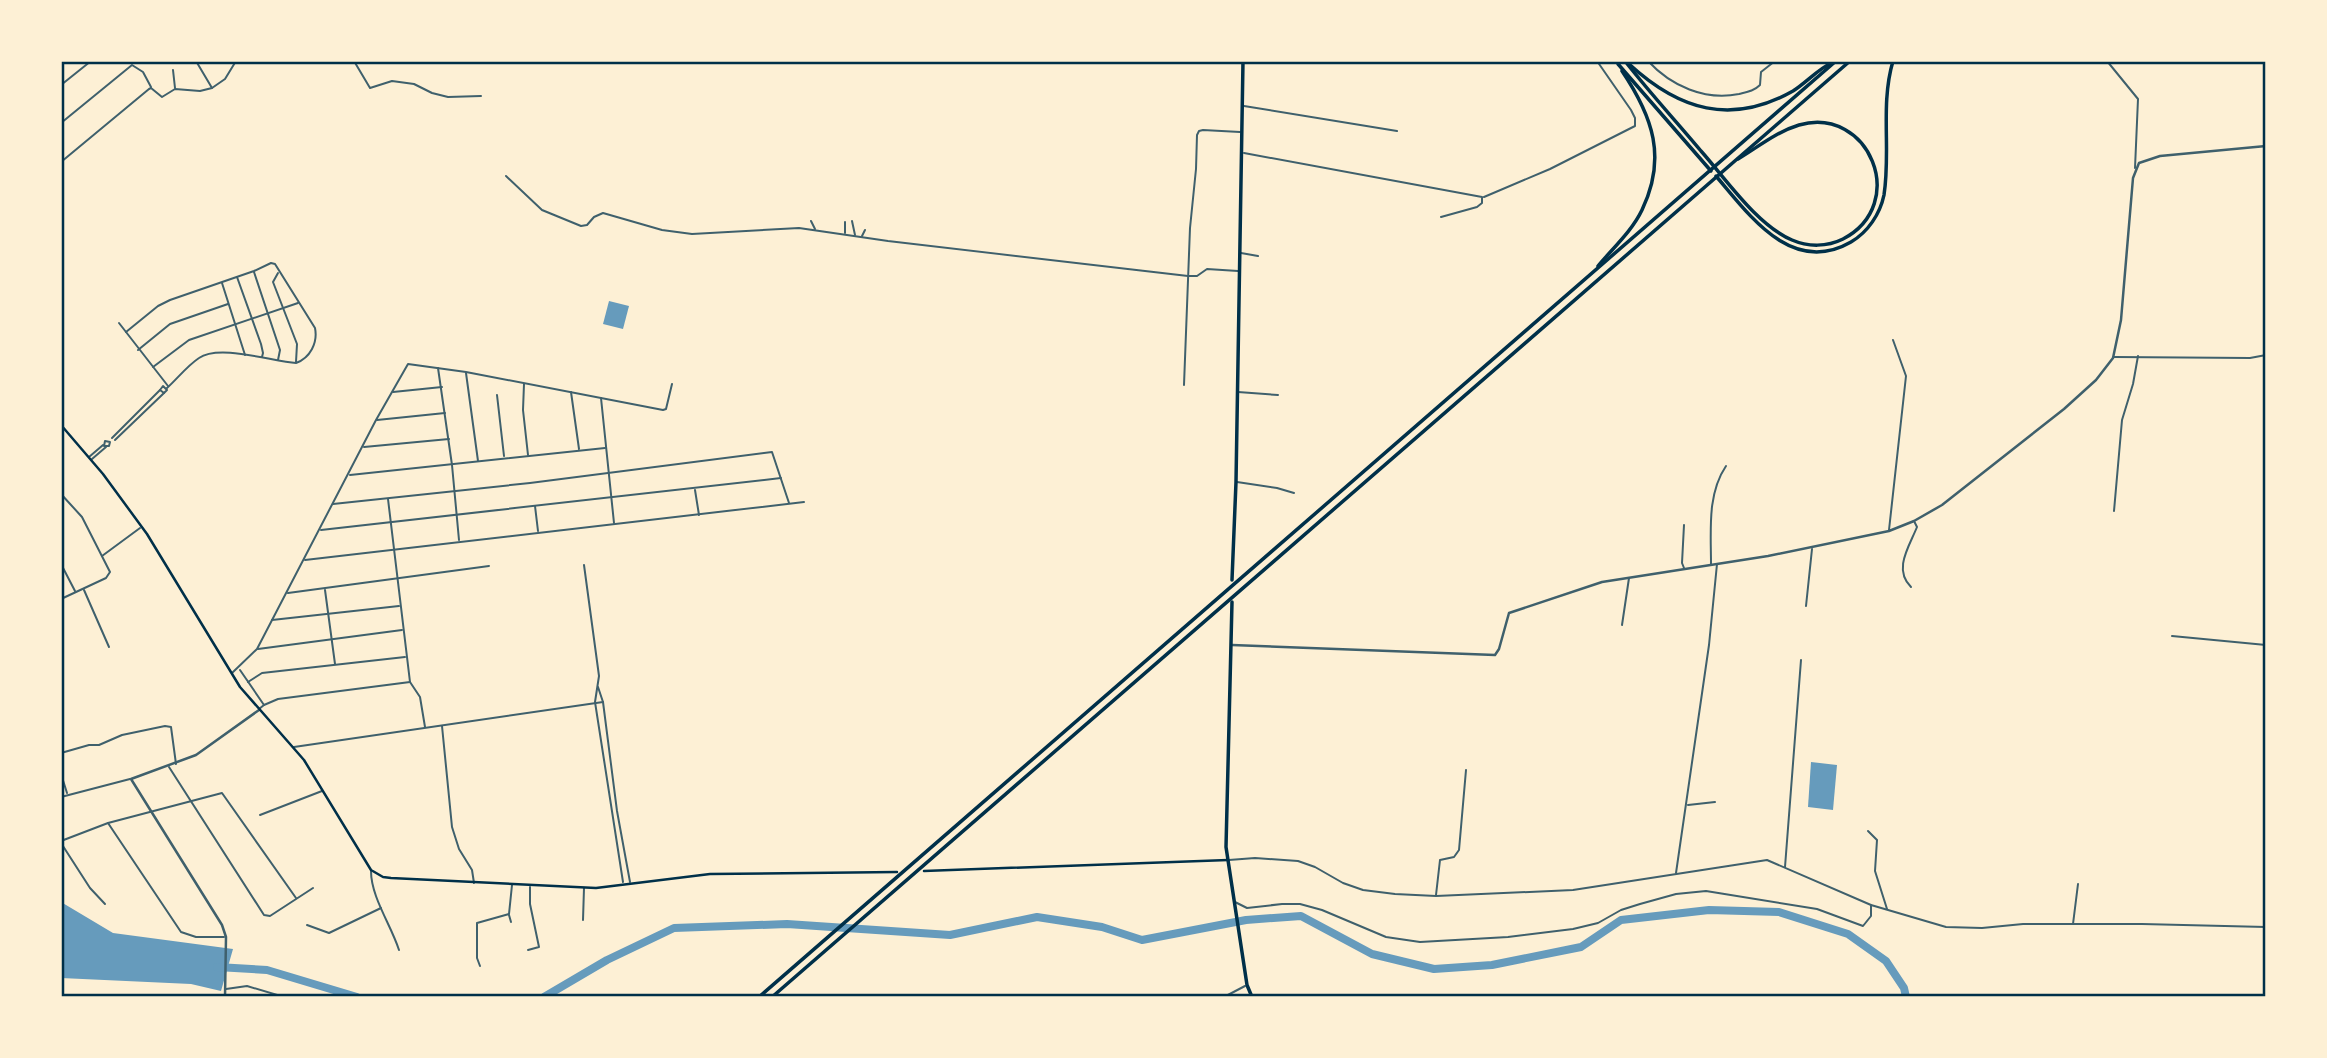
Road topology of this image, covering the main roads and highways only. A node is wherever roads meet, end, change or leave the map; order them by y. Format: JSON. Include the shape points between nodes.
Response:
{"nodes":[{"id":1,"x":1243,"y":61,"type":"edge"},
{"id":2,"x":1625,"y":61,"type":"edge"},
{"id":3,"x":1836,"y":61,"type":"edge"},
{"id":4,"x":1850,"y":61,"type":"edge"},
{"id":5,"x":1893,"y":61,"type":"edge"},
{"id":6,"x":1616,"y":63,"type":"edge"},
{"id":7,"x":1694,"y":147,"type":"junction"},
{"id":8,"x":1728,"y":166,"type":"junction"},
{"id":9,"x":1733,"y":192,"type":"junction"},
{"id":10,"x":1590,"y":276,"type":"junction"},
{"id":11,"x":61,"y":425,"type":"edge"},
{"id":12,"x":1232,"y":580,"type":"dead end"},
{"id":13,"x":1232,"y":602,"type":"dead end"},
{"id":14,"x":1228,"y":860,"type":"junction"},
{"id":15,"x":897,"y":872,"type":"dead end"},
{"id":16,"x":924,"y":872,"type":"dead end"},
{"id":17,"x":759,"y":997,"type":"edge"},
{"id":18,"x":772,"y":997,"type":"edge"},
{"id":19,"x":1252,"y":997,"type":"edge"}],
"edges":[{"from":1,"to":12,"type":"main road"},
{"from":2,"to":3,"type":"main road","via":[[1669,95],[1724,110],[1751,108],[1779,98]]},
{"from":2,"to":7,"type":"main road"},
{"from":3,"to":10,"type":"main road"},
{"from":4,"to":8,"type":"main road"},
{"from":5,"to":9,"type":"main road","via":[[1885,101],[1883,197],[1875,218],[1858,238],[1820,252],[1792,248],[1760,226]]},
{"from":6,"to":7,"type":"main road"},
{"from":6,"to":10,"type":"main road","via":[[1649,117],[1655,165],[1642,211]]},
{"from":7,"to":9,"type":"main road"},
{"from":8,"to":9,"type":"main road","via":[[1782,132],[1813,123],[1828,124],[1858,139],[1878,177],[1876,198],[1866,220],[1847,237],[1816,246],[1777,233]]},
{"from":8,"to":18,"type":"main road"},
{"from":10,"to":17,"type":"main road"},
{"from":11,"to":15,"type":"main road","via":[[142,527],[231,673],[294,747],[371,870],[383,877],[584,887],[710,874]]},
{"from":13,"to":14,"type":"main road"},
{"from":14,"to":16,"type":"main road"},
{"from":14,"to":19,"type":"main road"}]}
